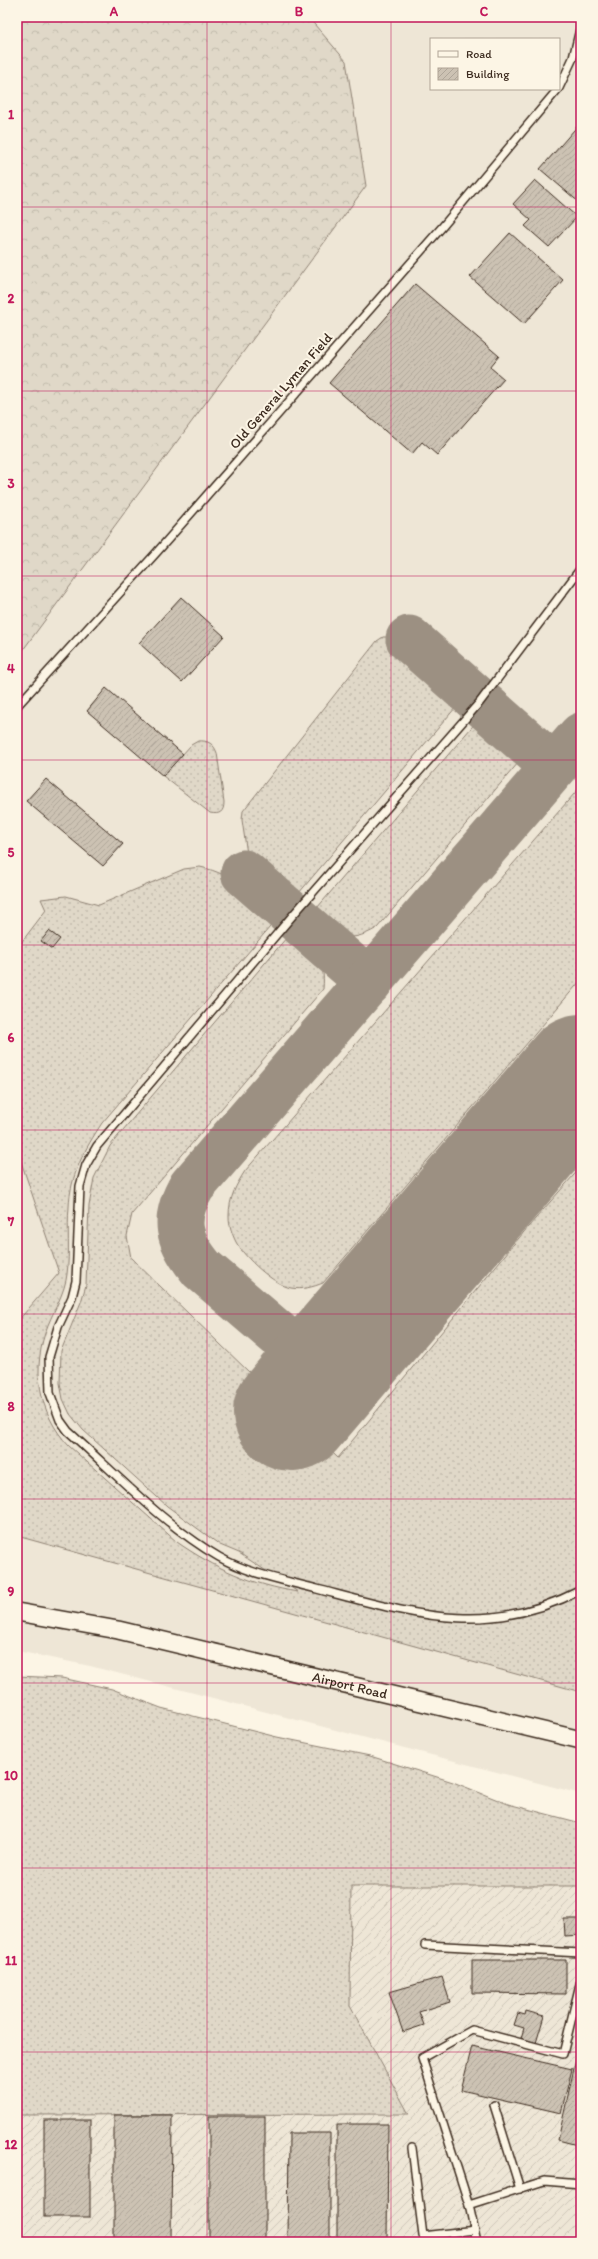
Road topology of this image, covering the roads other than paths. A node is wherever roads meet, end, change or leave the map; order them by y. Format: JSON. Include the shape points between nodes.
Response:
{"nodes":[{"id":1,"x":581,"y":25,"type":"edge"},
{"id":2,"x":560,"y":86,"type":"edge"},
{"id":3,"x":557,"y":90,"type":"edge"},
{"id":4,"x":581,"y":568,"type":"edge"},
{"id":5,"x":17,"y":706,"type":"edge"},
{"id":6,"x":581,"y":1590,"type":"edge"},
{"id":7,"x":17,"y":1612,"type":"edge"},
{"id":8,"x":581,"y":1740,"type":"edge"},
{"id":9,"x":425,"y":1945,"type":"dead end"},
{"id":10,"x":581,"y":1953,"type":"edge"},
{"id":11,"x":581,"y":1980,"type":"edge"},
{"id":12,"x":494,"y":2105,"type":"dead end"},
{"id":13,"x":412,"y":2148,"type":"dead end"},
{"id":14,"x":581,"y":2184,"type":"edge"},
{"id":15,"x":520,"y":2189,"type":"junction"},
{"id":16,"x":468,"y":2205,"type":"junction"},
{"id":17,"x":475,"y":2230,"type":"junction"},
{"id":18,"x":477,"y":2242,"type":"edge"}],
"edges":[{"from":1,"to":2,"type":"lane","name":"Old General Lyman Field","via":[[573,58]]},
{"from":3,"to":5,"type":"lane","name":"Old General Lyman Field","via":[[438,232],[157,552]]},
{"from":4,"to":6,"type":"lane","via":[[480,702],[97,1146],[86,1165],[80,1186],[76,1281],[49,1357],[48,1375],[55,1409],[68,1431],[189,1537],[220,1558],[247,1570],[382,1606],[440,1618],[506,1616],[563,1600]]},
{"from":7,"to":8,"type":"street","name":"Airport Road","via":[[118,1630]]},
{"from":9,"to":10,"type":"lane"},
{"from":11,"to":16,"type":"lane","via":[[564,2054],[472,2030],[422,2058]]},
{"from":12,"to":15,"type":"lane"},
{"from":13,"to":17,"type":"lane","via":[[423,2236]]},
{"from":14,"to":15,"type":"lane","via":[[544,2181]]},
{"from":15,"to":16,"type":"lane"},
{"from":16,"to":17,"type":"lane"},
{"from":17,"to":18,"type":"lane"}]}
